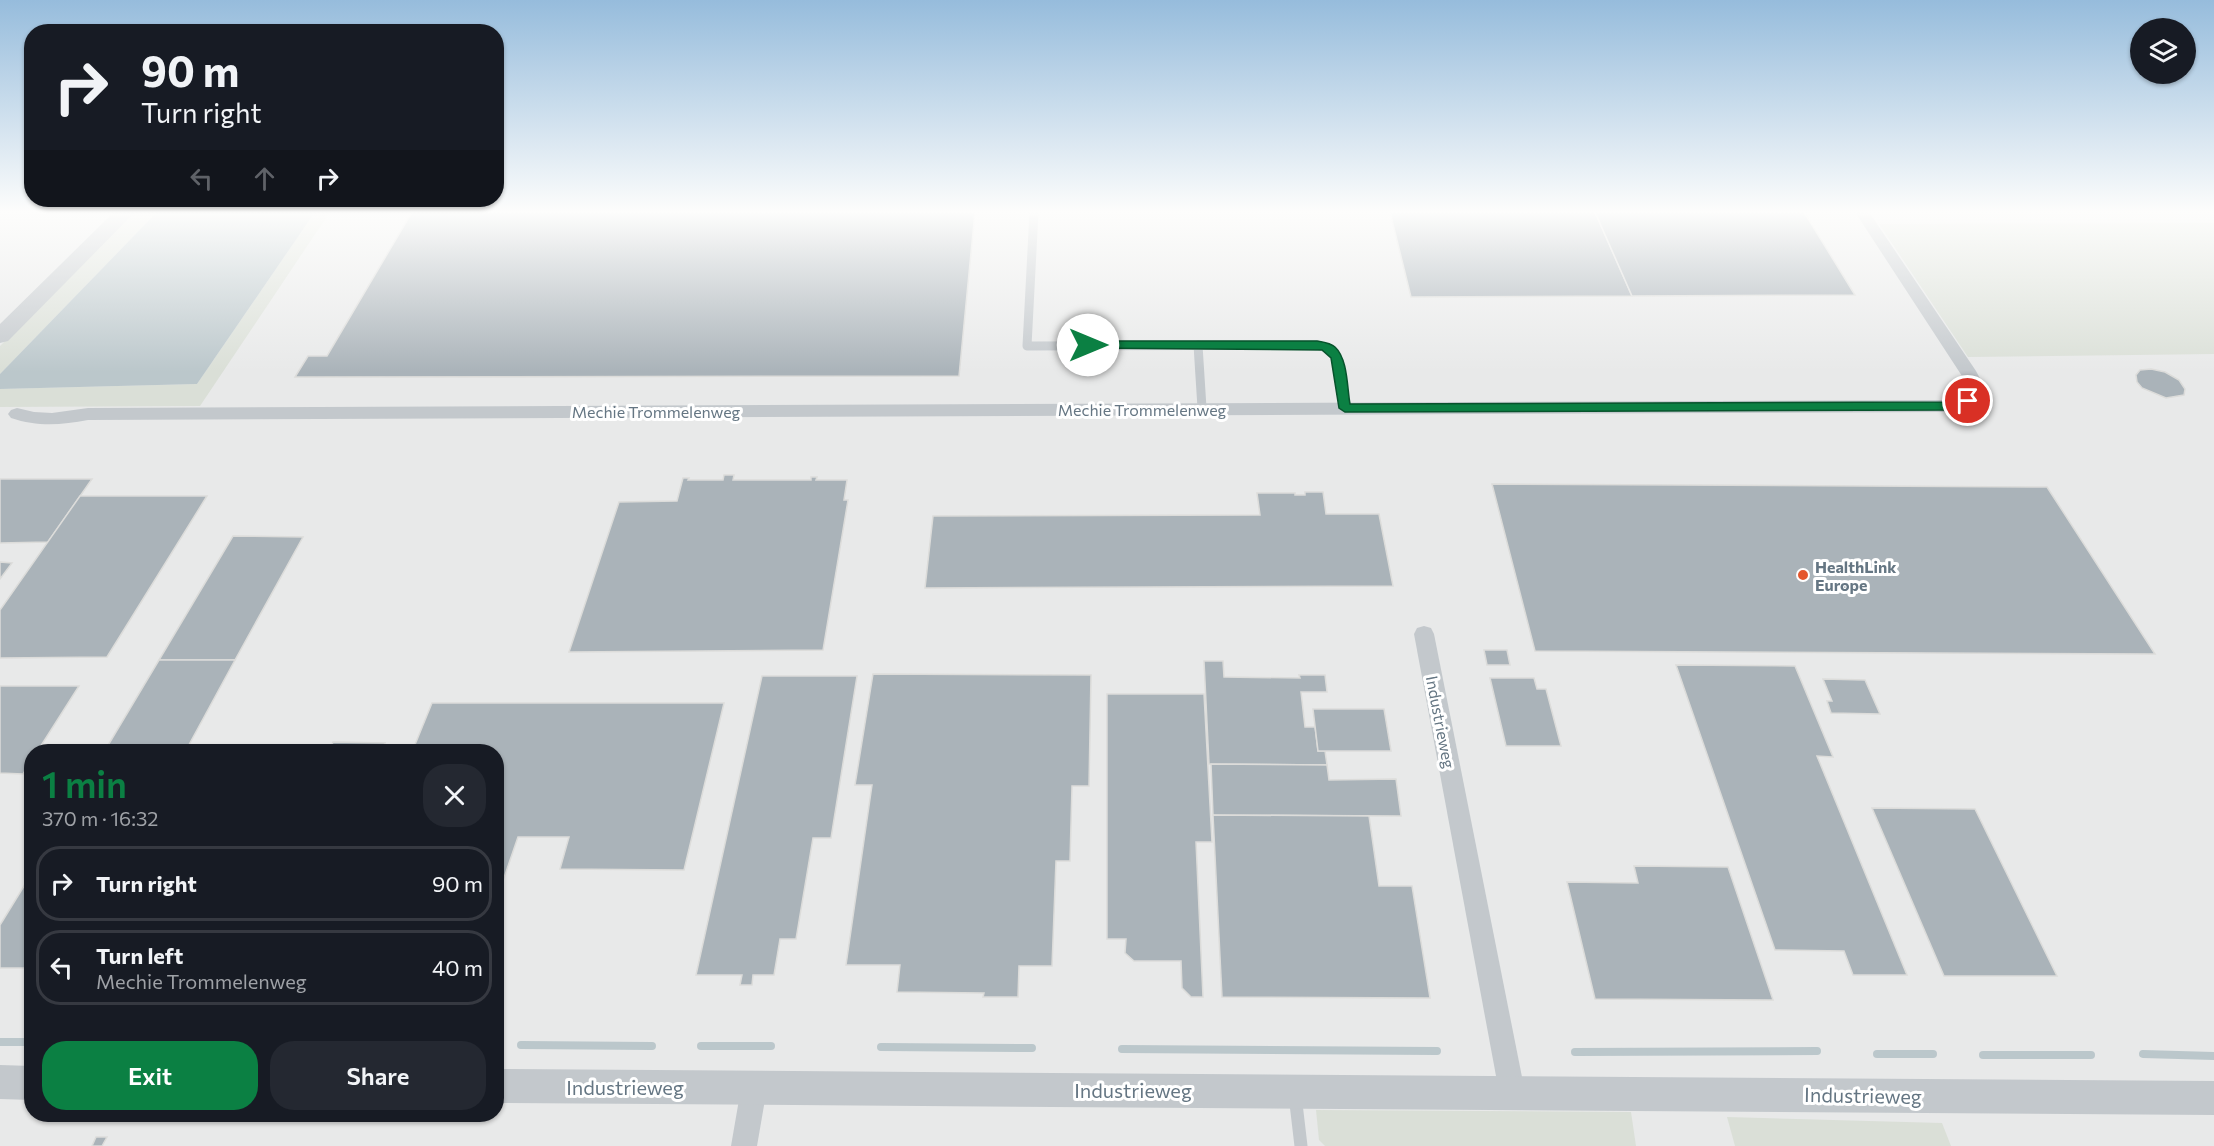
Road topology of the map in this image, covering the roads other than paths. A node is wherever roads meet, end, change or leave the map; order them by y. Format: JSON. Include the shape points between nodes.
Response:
{"nodes":[{"id":1,"x":71,"y":265,"type":"edge"},
{"id":2,"x":1031,"y":265,"type":"edge"},
{"id":3,"x":1897,"y":265,"type":"edge"},
{"id":4,"x":0,"y":336,"type":"edge"},
{"id":5,"x":1198,"y":345,"type":"junction"},
{"id":6,"x":1202,"y":408,"type":"junction"},
{"id":7,"x":1345,"y":408,"type":"junction"},
{"id":8,"x":8,"y":414,"type":"edge"},
{"id":9,"x":1424,"y":634,"type":"dead end"},
{"id":10,"x":0,"y":1082,"type":"edge"},
{"id":11,"x":24,"y":1083,"type":"edge"},
{"id":12,"x":504,"y":1086,"type":"edge"},
{"id":13,"x":754,"y":1088,"type":"junction"},
{"id":14,"x":1295,"y":1091,"type":"junction"},
{"id":15,"x":1512,"y":1092,"type":"junction"},
{"id":16,"x":2214,"y":1098,"type":"edge"},
{"id":17,"x":744,"y":1146,"type":"edge"},
{"id":18,"x":1301,"y":1146,"type":"edge"}],
"edges":[{"from":1,"to":4,"type":"street"},
{"from":2,"to":5,"type":"lane","via":[[1027,346]]},
{"from":3,"to":7,"type":"street","name":"Mechie Trommelenweg","via":[[1970,375],[1977,390],[1968,401],[1946,406]]},
{"from":5,"to":6,"type":"lane"},
{"from":5,"to":7,"type":"lane","via":[[1326,346],[1337,358]]},
{"from":6,"to":7,"type":"street","name":"Mechie Trommelenweg"},
{"from":6,"to":8,"type":"street","name":"Mechie Trommelenweg","via":[[88,414],[29,419]]},
{"from":9,"to":15,"type":"street","name":"Industrieweg"},
{"from":10,"to":11,"type":"street"},
{"from":12,"to":13,"type":"street","name":"Industrieweg"},
{"from":13,"to":14,"type":"street","name":"Industrieweg"},
{"from":13,"to":17,"type":"street"},
{"from":14,"to":15,"type":"street","name":"Industrieweg"},
{"from":14,"to":18,"type":"lane"},
{"from":15,"to":16,"type":"street","name":"Industrieweg"}]}
